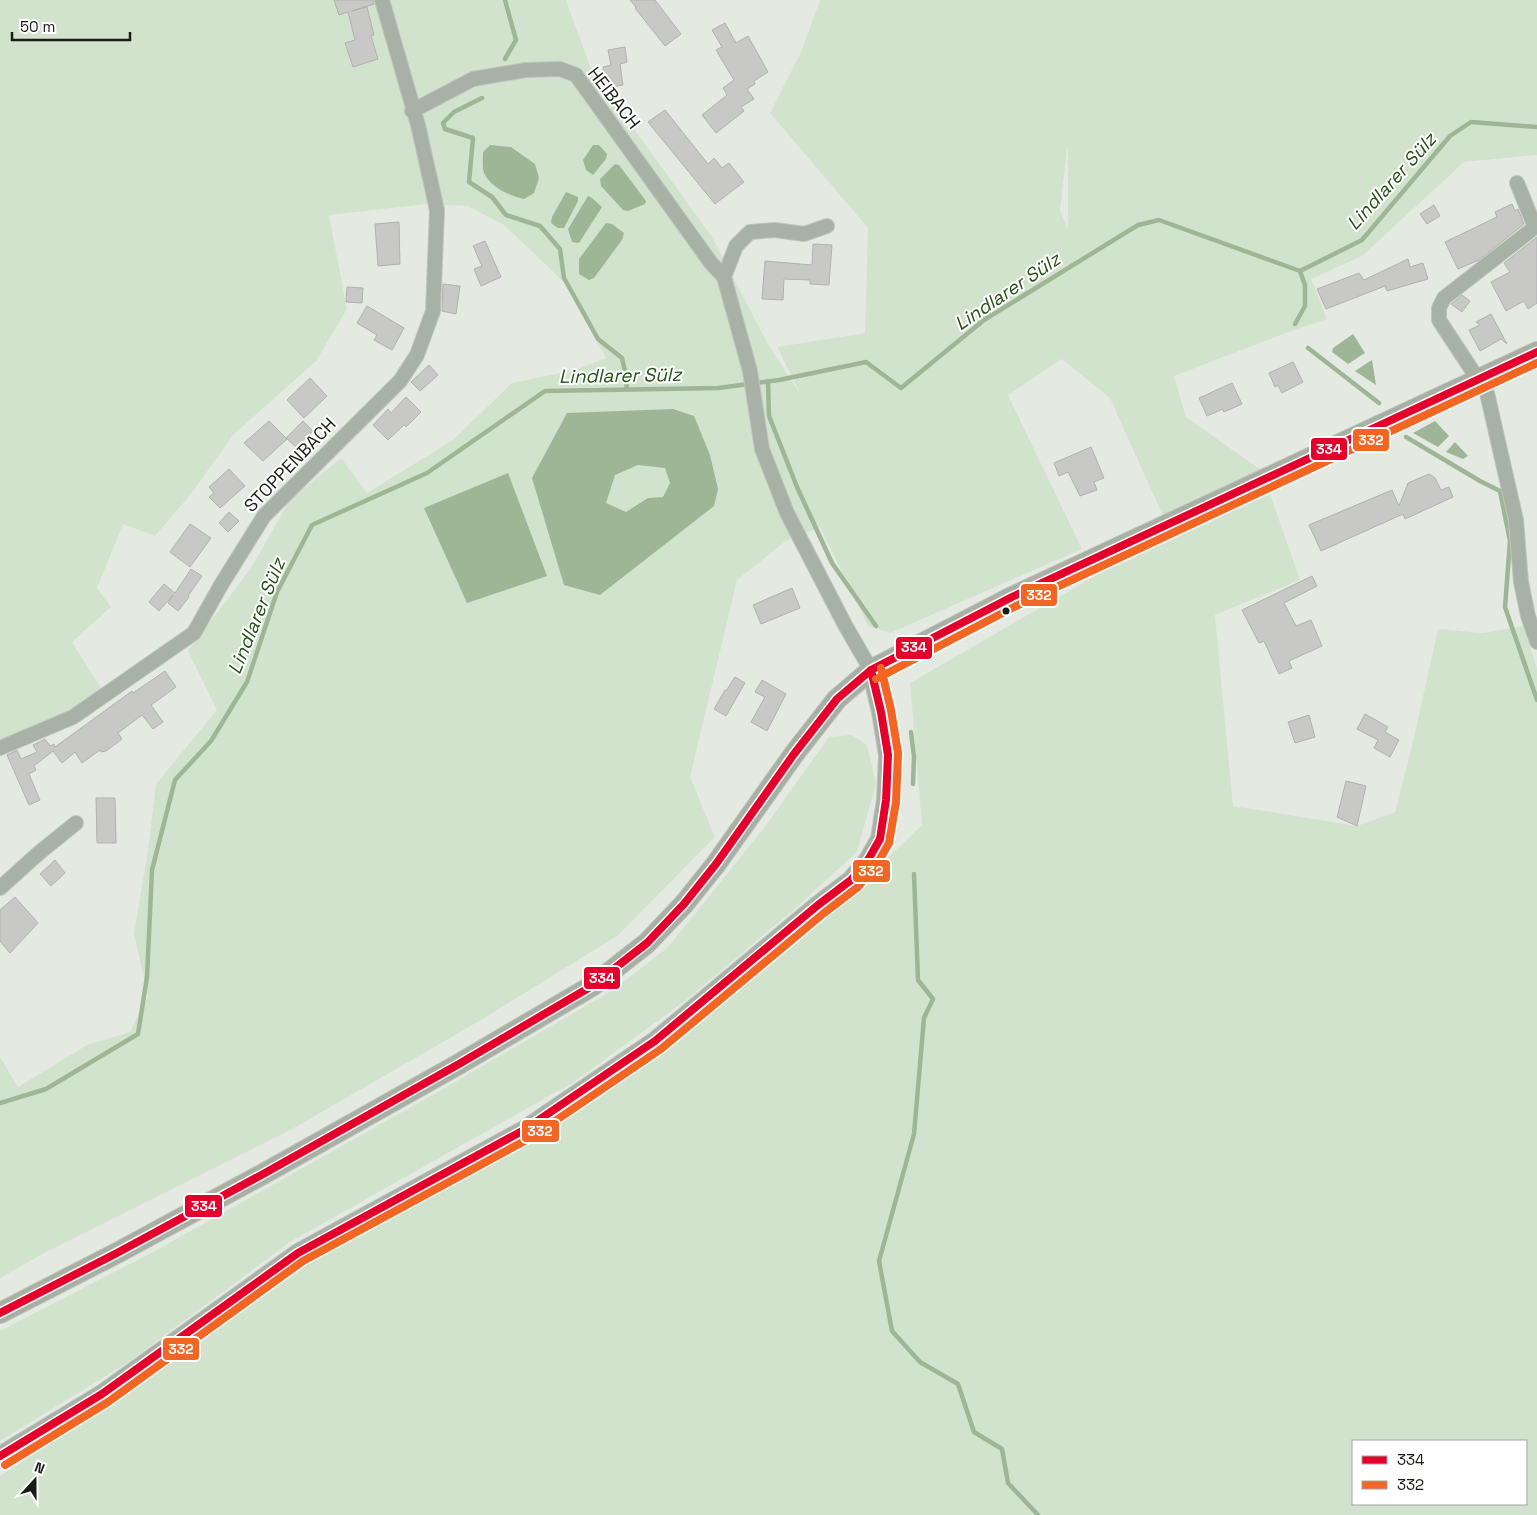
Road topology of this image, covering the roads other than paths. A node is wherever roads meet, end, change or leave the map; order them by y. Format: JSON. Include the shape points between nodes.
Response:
{"nodes":[{"id":1,"x":382,"y":0,"type":"edge"},
{"id":2,"x":412,"y":111,"type":"junction"},
{"id":3,"x":1517,"y":183,"type":"dead end"},
{"id":4,"x":827,"y":226,"type":"dead end"},
{"id":5,"x":724,"y":277,"type":"junction"},
{"id":6,"x":1537,"y":352,"type":"edge"},
{"id":7,"x":1478,"y":379,"type":"junction"},
{"id":8,"x":1537,"y":642,"type":"edge"},
{"id":9,"x":871,"y":670,"type":"junction"},
{"id":10,"x":0,"y":748,"type":"edge"},
{"id":11,"x":76,"y":823,"type":"dead end"},
{"id":12,"x":0,"y":888,"type":"edge"},
{"id":13,"x":0,"y":1313,"type":"edge"},
{"id":14,"x":0,"y":1456,"type":"edge"}],
"edges":[{"from":1,"to":2,"type":"street"},
{"from":2,"to":5,"type":"street","name":"HEIBACH","via":[[473,79],[526,70],[560,69],[576,76]]},
{"from":2,"to":10,"type":"street","name":"STOPPENBACH","via":[[437,210],[433,311],[417,355],[400,381],[264,516],[194,633],[73,717]]},
{"from":3,"to":7,"type":"street","via":[[1535,227],[1444,298],[1439,308],[1439,320]]},
{"from":4,"to":5,"type":"street","via":[[804,234],[775,230],[750,232],[736,246]]},
{"from":5,"to":9,"type":"street","name":"HEIBACH","via":[[750,371],[762,450],[787,513]]},
{"from":6,"to":7,"type":"main road"},
{"from":7,"to":8,"type":"street","via":[[1486,393],[1516,520],[1521,582]]},
{"from":7,"to":9,"type":"main road","via":[[1012,597]]},
{"from":9,"to":13,"type":"main road","via":[[838,700],[794,754],[684,904],[647,943],[592,986],[273,1168]]},
{"from":9,"to":14,"type":"street","via":[[888,755],[886,800],[880,839],[851,880],[654,1040],[524,1130],[298,1253],[102,1394]]},
{"from":11,"to":12,"type":"street"}]}
